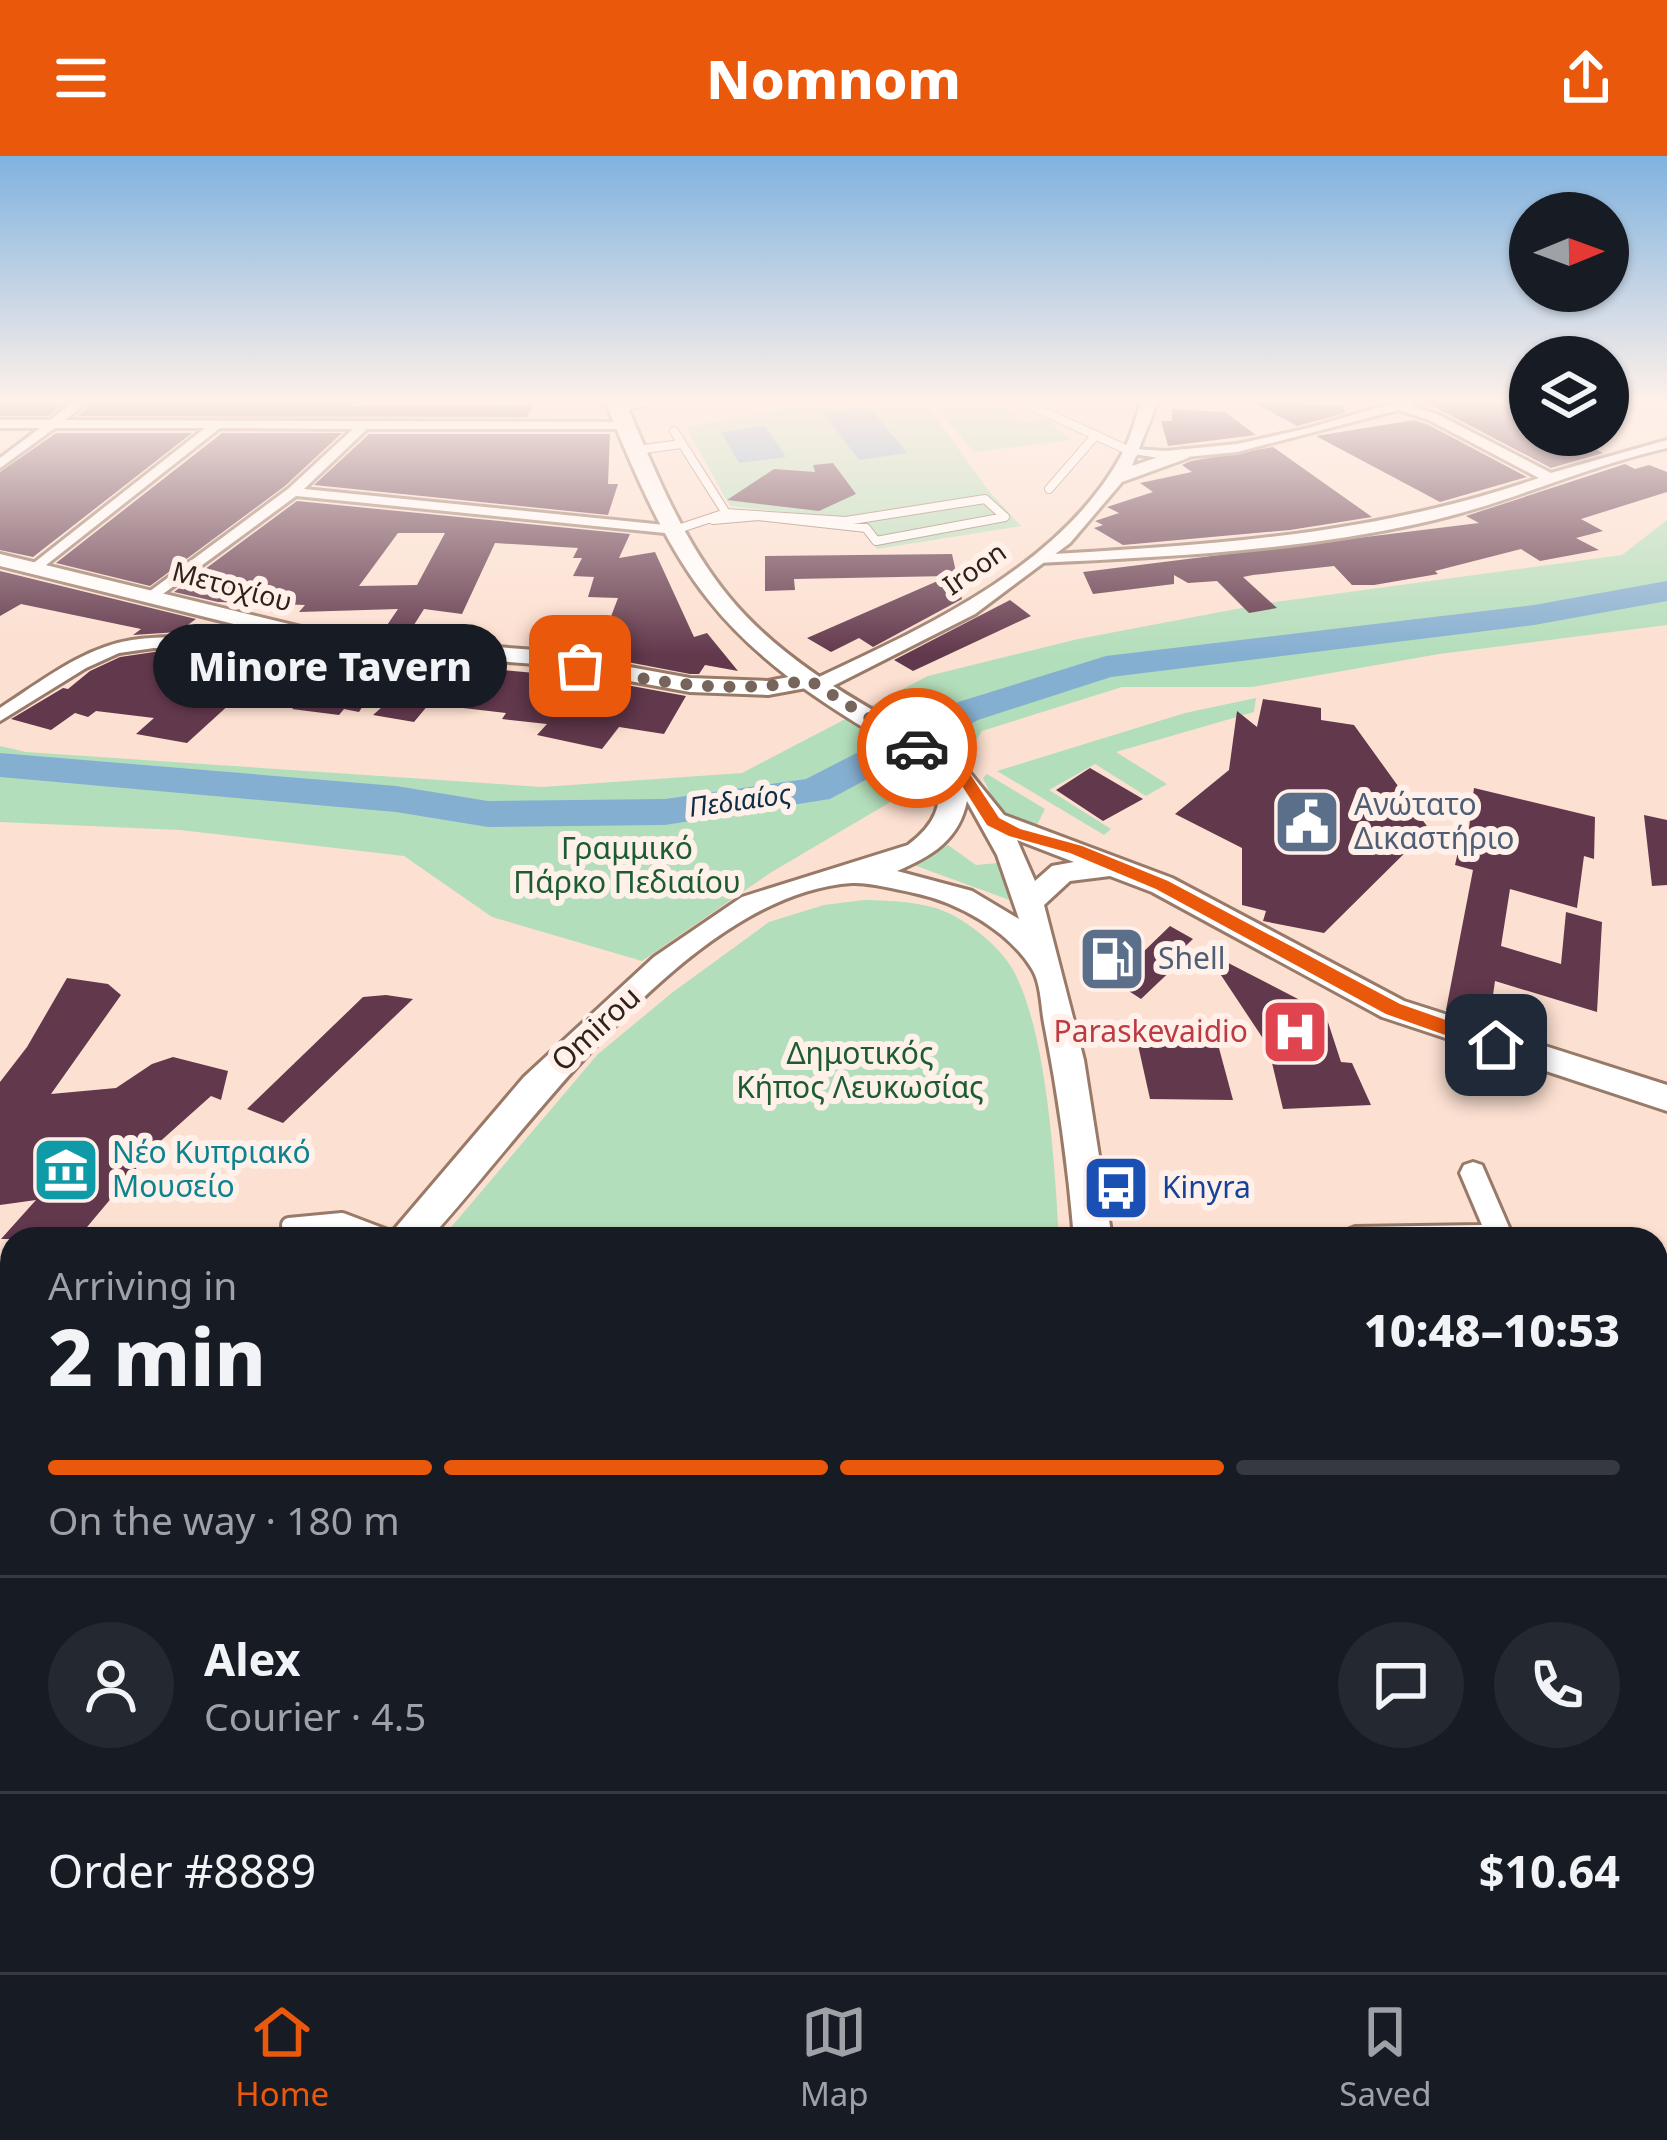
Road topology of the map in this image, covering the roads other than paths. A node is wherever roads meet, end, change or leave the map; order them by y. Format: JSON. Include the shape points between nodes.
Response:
{"nodes":[{"id":1,"x":140,"y":486,"type":"edge"},
{"id":2,"x":300,"y":486,"type":"edge"},
{"id":3,"x":654,"y":486,"type":"edge"},
{"id":4,"x":708,"y":486,"type":"edge"},
{"id":5,"x":1051,"y":486,"type":"edge"},
{"id":6,"x":1109,"y":486,"type":"edge"},
{"id":7,"x":1525,"y":486,"type":"edge"},
{"id":8,"x":1048,"y":489,"type":"dead end"},
{"id":9,"x":293,"y":492,"type":"junction"},
{"id":10,"x":726,"y":513,"type":"junction"},
{"id":11,"x":712,"y":520,"type":"junction"},
{"id":12,"x":675,"y":530,"type":"junction"},
{"id":13,"x":1037,"y":559,"type":"junction"},
{"id":14,"x":0,"y":560,"type":"edge"},
{"id":15,"x":36,"y":568,"type":"junction"},
{"id":16,"x":152,"y":597,"type":"junction"},
{"id":17,"x":310,"y":638,"type":"junction"},
{"id":18,"x":813,"y":684,"type":"junction"},
{"id":19,"x":0,"y":716,"type":"edge"},
{"id":20,"x":952,"y":769,"type":"junction"},
{"id":21,"x":993,"y":821,"type":"junction"},
{"id":22,"x":1118,"y":867,"type":"junction"},
{"id":23,"x":830,"y":877,"type":"junction"},
{"id":24,"x":1028,"y":904,"type":"junction"},
{"id":25,"x":1048,"y":973,"type":"junction"},
{"id":26,"x":1667,"y":1098,"type":"edge"},
{"id":27,"x":1473,"y":1173,"type":"dead end"},
{"id":28,"x":289,"y":1225,"type":"dead end"},
{"id":29,"x":372,"y":1227,"type":"edge"},
{"id":30,"x":415,"y":1227,"type":"edge"},
{"id":31,"x":1092,"y":1227,"type":"edge"},
{"id":32,"x":1497,"y":1227,"type":"edge"}],
"edges":[{"from":1,"to":15,"type":"street"},
{"from":2,"to":9,"type":"street"},
{"from":3,"to":12,"type":"main road"},
{"from":4,"to":10,"type":"lane"},
{"from":5,"to":8,"type":"lane"},
{"from":6,"to":13,"type":"main road","name":"Iroon"},
{"from":7,"to":13,"type":"street","via":[[1330,536]]},
{"from":9,"to":12,"type":"street"},
{"from":9,"to":16,"type":"street"},
{"from":10,"to":11,"type":"lane"},
{"from":10,"to":11,"type":"lane","via":[[847,521],[985,499],[1006,517],[876,541],[866,528],[758,516]]},
{"from":11,"to":12,"type":"lane"},
{"from":12,"to":18,"type":"main road","via":[[722,604]]},
{"from":13,"to":18,"type":"main road","name":"Iroon","via":[[936,628]]},
{"from":14,"to":15,"type":"main road","name":"Μετοχίου"},
{"from":15,"to":16,"type":"main road","name":"Μετοχίου"},
{"from":16,"to":17,"type":"main road","name":"Μετοχίου"},
{"from":17,"to":18,"type":"main road","name":"Μετοχίου","via":[[536,657],[690,685]]},
{"from":17,"to":19,"type":"street","via":[[118,648]]},
{"from":18,"to":20,"type":"main road"},
{"from":20,"to":21,"type":"main road"},
{"from":20,"to":23,"type":"main road","name":"Omirou","via":[[958,808],[942,835],[897,862]]},
{"from":21,"to":22,"type":"main road"},
{"from":21,"to":24,"type":"main road"},
{"from":22,"to":24,"type":"main road","via":[[1062,873]]},
{"from":22,"to":26,"type":"main road","via":[[1393,1009]]},
{"from":23,"to":25,"type":"main road","name":"Omirou","via":[[893,879],[951,893],[1010,924]]},
{"from":23,"to":30,"type":"main road","name":"Omirou","via":[[758,900],[619,1004]]},
{"from":24,"to":25,"type":"main road"},
{"from":25,"to":31,"type":"main road","via":[[1075,1089]]},
{"from":27,"to":32,"type":"street"},
{"from":28,"to":29,"type":"lane","via":[[342,1216]]}]}
